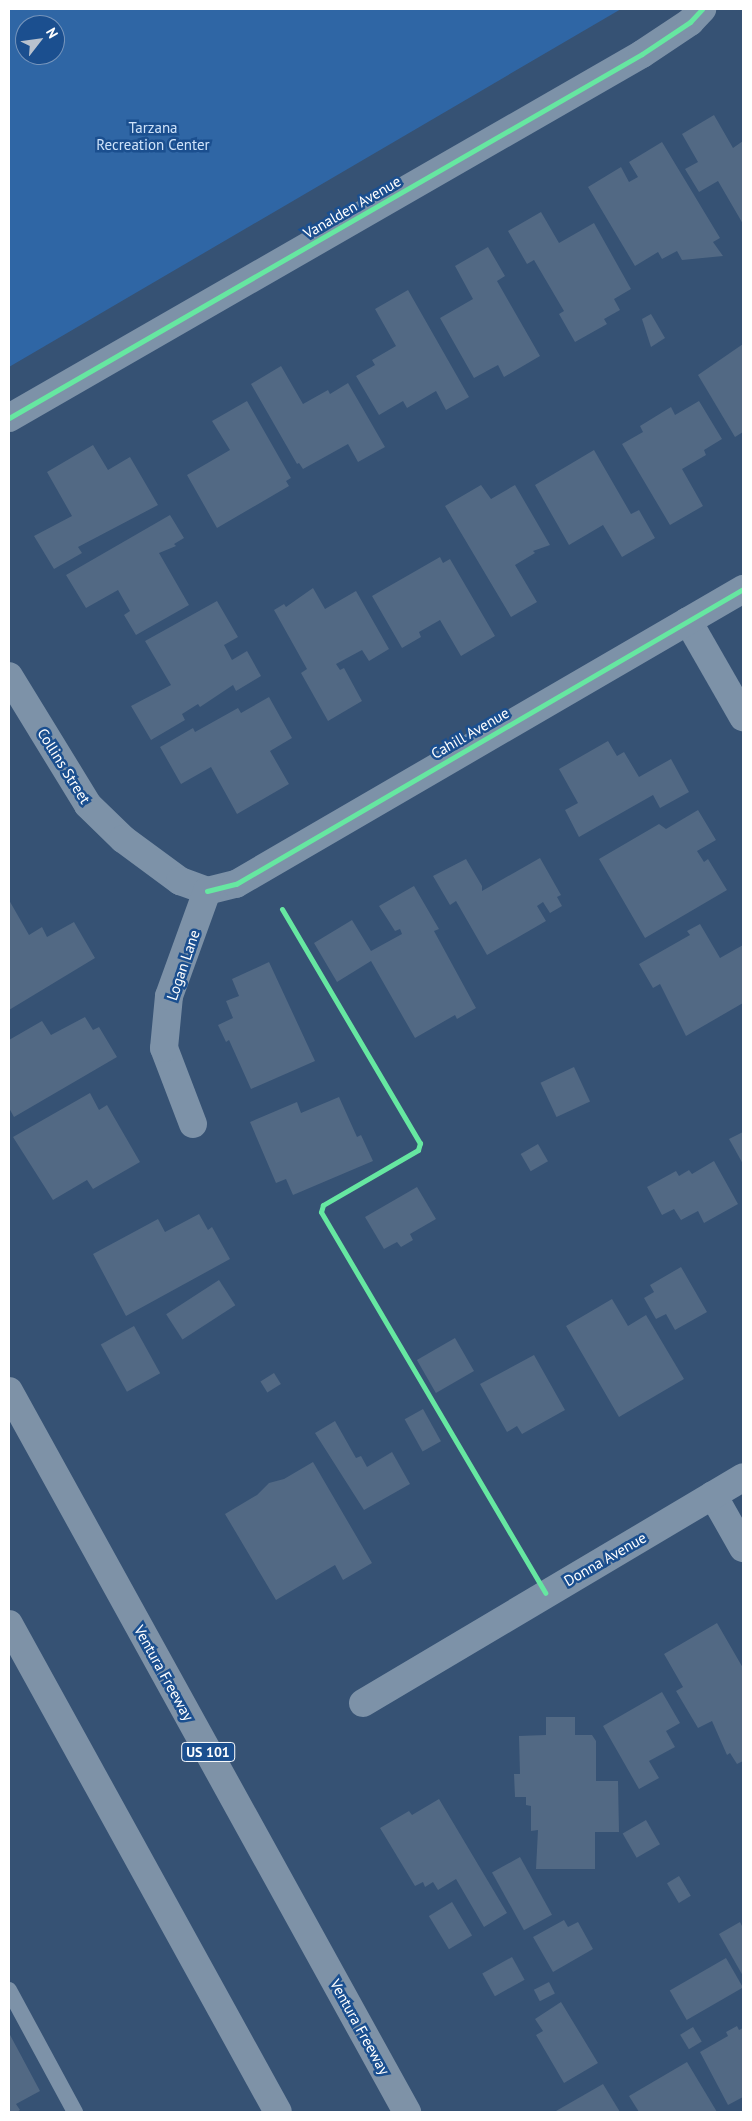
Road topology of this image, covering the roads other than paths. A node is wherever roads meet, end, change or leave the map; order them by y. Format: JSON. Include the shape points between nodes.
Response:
{"nodes":[{"id":1,"x":702,"y":9,"type":"edge"},
{"id":2,"x":9,"y":418,"type":"edge"},
{"id":3,"x":743,"y":589,"type":"edge"},
{"id":4,"x":688,"y":621,"type":"junction"},
{"id":5,"x":9,"y":676,"type":"edge"},
{"id":6,"x":743,"y":717,"type":"edge"},
{"id":7,"x":207,"y":891,"type":"junction"},
{"id":8,"x":193,"y":1124,"type":"dead end"},
{"id":9,"x":9,"y":1391,"type":"edge"},
{"id":10,"x":743,"y":1477,"type":"edge"},
{"id":11,"x":713,"y":1495,"type":"junction"},
{"id":12,"x":743,"y":1548,"type":"edge"},
{"id":13,"x":9,"y":1624,"type":"edge"},
{"id":14,"x":363,"y":1702,"type":"dead end"},
{"id":15,"x":9,"y":1990,"type":"edge"},
{"id":16,"x":75,"y":2112,"type":"edge"},
{"id":17,"x":278,"y":2112,"type":"edge"},
{"id":18,"x":407,"y":2112,"type":"edge"}],
"edges":[{"from":1,"to":2,"type":"street","name":"Vanalden Avenue","via":[[690,22],[642,54]]},
{"from":3,"to":4,"type":"street","name":"Cahill Avenue"},
{"from":4,"to":6,"type":"street"},
{"from":4,"to":7,"type":"street","name":"Cahill Avenue","via":[[236,884]]},
{"from":5,"to":7,"type":"street","name":"Collins Street","via":[[88,805],[123,839],[180,882]]},
{"from":7,"to":8,"type":"street","name":"Logan Lane","via":[[169,996],[164,1048]]},
{"from":9,"to":18,"type":"highway","name":"Ventura Freeway","number":"US 101"},
{"from":10,"to":11,"type":"street","name":"Donna Avenue"},
{"from":11,"to":12,"type":"street"},
{"from":11,"to":14,"type":"street","name":"Donna Avenue"},
{"from":13,"to":17,"type":"highway"},
{"from":15,"to":16,"type":"lane"}]}
